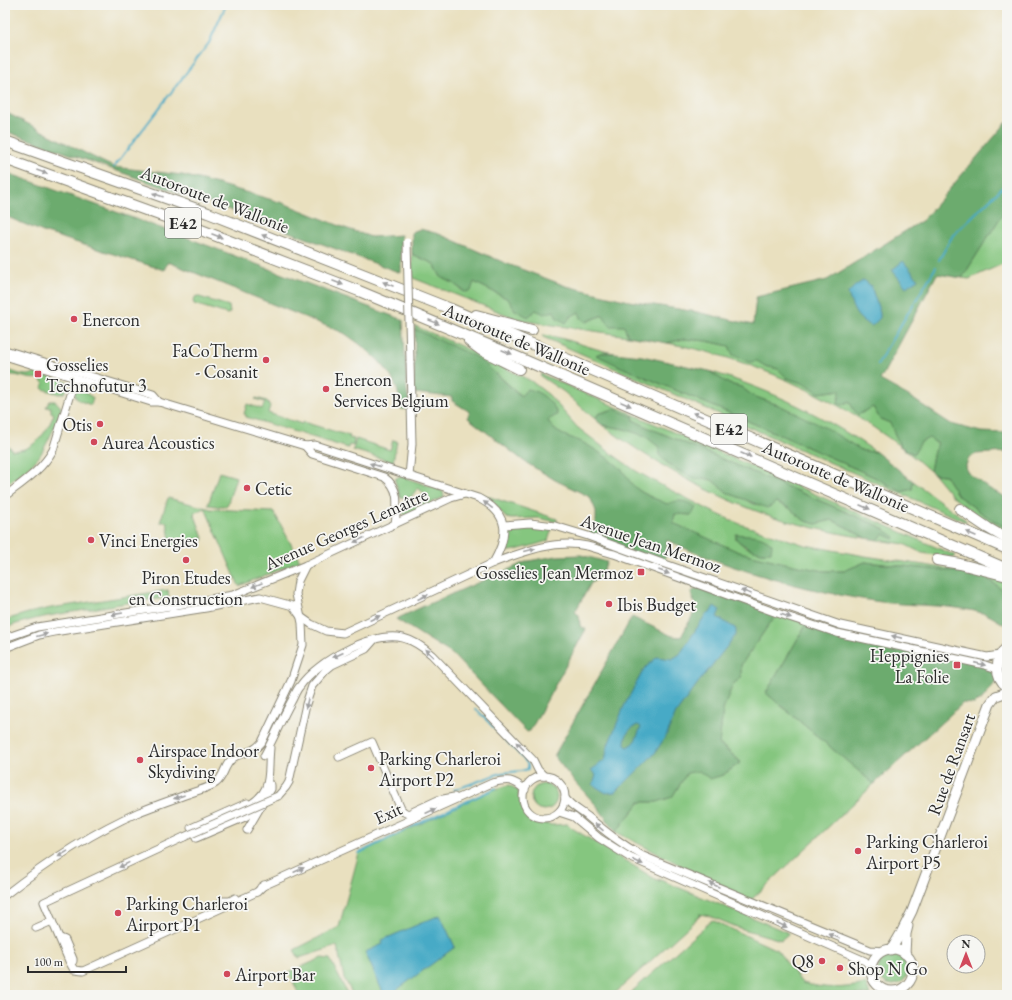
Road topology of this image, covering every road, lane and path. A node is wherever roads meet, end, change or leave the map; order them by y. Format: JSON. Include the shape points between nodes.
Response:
{"nodes":[{"id":1,"x":5,"y":141,"type":"edge"},
{"id":2,"x":5,"y":159,"type":"edge"},
{"id":3,"x":407,"y":242,"type":"dead end"},
{"id":4,"x":451,"y":309,"type":"junction"},
{"id":5,"x":532,"y":330,"type":"dead end"},
{"id":6,"x":458,"y":332,"type":"junction"},
{"id":7,"x":5,"y":350,"type":"edge"},
{"id":8,"x":5,"y":356,"type":"edge"},
{"id":9,"x":518,"y":369,"type":"dead end"},
{"id":10,"x":75,"y":378,"type":"junction"},
{"id":11,"x":159,"y":402,"type":"junction"},
{"id":12,"x":305,"y":446,"type":"junction"},
{"id":13,"x":394,"y":471,"type":"junction"},
{"id":14,"x":409,"y":476,"type":"junction"},
{"id":15,"x":391,"y":482,"type":"junction"},
{"id":16,"x":465,"y":494,"type":"junction"},
{"id":17,"x":5,"y":496,"type":"edge"},
{"id":18,"x":960,"y":509,"type":"dead end"},
{"id":19,"x":395,"y":524,"type":"junction"},
{"id":20,"x":504,"y":525,"type":"junction"},
{"id":21,"x":1007,"y":539,"type":"edge"},
{"id":22,"x":1007,"y":549,"type":"edge"},
{"id":23,"x":937,"y":560,"type":"dead end"},
{"id":24,"x":493,"y":563,"type":"junction"},
{"id":25,"x":306,"y":565,"type":"junction"},
{"id":26,"x":1007,"y":569,"type":"edge"},
{"id":27,"x":1007,"y":576,"type":"edge"},
{"id":28,"x":301,"y":617,"type":"junction"},
{"id":29,"x":5,"y":638,"type":"edge"},
{"id":30,"x":1007,"y":647,"type":"edge"},
{"id":31,"x":5,"y":648,"type":"edge"},
{"id":32,"x":1000,"y":655,"type":"junction"},
{"id":33,"x":328,"y":665,"type":"junction"},
{"id":34,"x":997,"y":669,"type":"junction"},
{"id":35,"x":999,"y":678,"type":"junction"},
{"id":36,"x":1007,"y":687,"type":"edge"},
{"id":37,"x":1007,"y":692,"type":"edge"},
{"id":38,"x":996,"y":696,"type":"junction"},
{"id":39,"x":270,"y":744,"type":"junction"},
{"id":40,"x":264,"y":756,"type":"dead end"},
{"id":41,"x":339,"y":757,"type":"dead end"},
{"id":42,"x":269,"y":767,"type":"junction"},
{"id":43,"x":544,"y":776,"type":"junction"},
{"id":44,"x":268,"y":786,"type":"junction"},
{"id":45,"x":481,"y":788,"type":"junction"},
{"id":46,"x":525,"y":790,"type":"junction"},
{"id":47,"x":565,"y":798,"type":"junction"},
{"id":48,"x":261,"y":801,"type":"junction"},
{"id":49,"x":254,"y":811,"type":"junction"},
{"id":50,"x":559,"y":812,"type":"junction"},
{"id":51,"x":195,"y":835,"type":"junction"},
{"id":52,"x":264,"y":885,"type":"junction"},
{"id":53,"x":5,"y":896,"type":"edge"},
{"id":54,"x":222,"y":900,"type":"dead end"},
{"id":55,"x":912,"y":911,"type":"junction"},
{"id":56,"x":52,"y":921,"type":"junction"},
{"id":57,"x":36,"y":928,"type":"dead end"},
{"id":58,"x":888,"y":950,"type":"junction"},
{"id":59,"x":905,"y":954,"type":"junction"},
{"id":60,"x":871,"y":967,"type":"junction"},
{"id":61,"x":876,"y":984,"type":"junction"},
{"id":62,"x":891,"y":993,"type":"edge"},
{"id":63,"x":877,"y":995,"type":"edge"}],
"edges":[{"from":4,"to":1,"type":"highway","name":"Autoroute de Wallonie","number":"E42","one_way":true,"via":[[208,213]]},
{"from":2,"to":6,"type":"highway","name":"Autoroute de Wallonie","number":"E42","one_way":true,"via":[[201,230]]},
{"from":3,"to":14,"type":"street","bridge":true,"via":[[412,444]]},
{"from":4,"to":5,"type":"highway"},
{"from":22,"to":4,"type":"highway","name":"Autoroute de Wallonie","number":"E42","one_way":true},
{"from":6,"to":9,"type":"highway","via":[[481,350]]},
{"from":6,"to":26,"type":"highway","name":"Autoroute de Wallonie","number":"E42","one_way":true},
{"from":7,"to":11,"type":"street","via":[[153,395]]},
{"from":8,"to":10,"type":"street"},
{"from":10,"to":11,"type":"street","via":[[151,402]]},
{"from":10,"to":17,"type":"street","via":[[48,459],[39,470]]},
{"from":11,"to":12,"type":"street"},
{"from":13,"to":12,"type":"street","one_way":true,"via":[[315,445]]},
{"from":12,"to":15,"type":"street","via":[[312,454],[384,477]]},
{"from":13,"to":14,"type":"street"},
{"from":13,"to":15,"type":"street"},
{"from":14,"to":16,"type":"street"},
{"from":15,"to":19,"type":"street","via":[[395,489],[397,504]]},
{"from":16,"to":19,"type":"street","name":"Avenue Georges Lemaître"},
{"from":20,"to":16,"type":"street","one_way":true,"via":[[498,513],[489,504]]},
{"from":18,"to":21,"type":"highway"},
{"from":19,"to":25,"type":"street","name":"Avenue Georges Lemaître","one_way":true},
{"from":20,"to":24,"type":"street","via":[[501,549]]},
{"from":32,"to":20,"type":"street","name":"Avenue Jean Mermoz","one_way":true,"via":[[987,657],[840,625],[555,526],[530,523]]},
{"from":23,"to":27,"type":"highway"},
{"from":28,"to":24,"type":"street","name":"Avenue Jean Mermoz","one_way":true,"via":[[326,631],[343,633]]},
{"from":24,"to":34,"type":"street","name":"Avenue Jean Mermoz","one_way":true,"via":[[550,545],[587,546],[837,633]]},
{"from":25,"to":28,"type":"street","via":[[298,581],[296,594]]},
{"from":25,"to":29,"type":"street","name":"Avenue Georges Lemaître","one_way":true,"via":[[226,597],[37,627]]},
{"from":31,"to":28,"type":"street","name":"Avenue Georges Lemaître","one_way":true,"via":[[54,632],[260,597],[293,606]]},
{"from":28,"to":53,"type":"street","one_way":true,"via":[[303,645],[296,669],[257,748],[230,760],[215,783],[129,817],[53,860]]},
{"from":30,"to":32,"type":"main road"},
{"from":32,"to":34,"type":"main road"},
{"from":33,"to":39,"type":"street","via":[[314,670],[300,686]]},
{"from":43,"to":33,"type":"street","one_way":true,"via":[[533,760],[421,645],[403,638],[374,639],[366,649]]},
{"from":33,"to":56,"type":"street","one_way":true,"bridge":true,"via":[[312,686],[288,782],[278,796],[44,902]]},
{"from":34,"to":35,"type":"main road"},
{"from":35,"to":36,"type":"main road"},
{"from":35,"to":38,"type":"main road","name":"Rue de Ransart"},
{"from":37,"to":38,"type":"main road","name":"Rue de Ransart"},
{"from":38,"to":55,"type":"main road","name":"Rue de Ransart","via":[[990,704]]},
{"from":39,"to":40,"type":"street"},
{"from":39,"to":42,"type":"street"},
{"from":41,"to":45,"type":"street","via":[[372,742],[401,809],[408,814],[438,800]]},
{"from":42,"to":44,"type":"street"},
{"from":42,"to":49,"type":"street","via":[[271,789],[244,831]]},
{"from":42,"to":51,"type":"street","via":[[261,790],[253,799]]},
{"from":43,"to":46,"type":"street","via":[[532,780]]},
{"from":43,"to":47,"type":"street","via":[[554,778],[561,785]]},
{"from":44,"to":48,"type":"street"},
{"from":44,"to":51,"type":"street","via":[[261,796],[246,807]]},
{"from":45,"to":46,"type":"street","name":"Exit","via":[[507,780],[515,782]]},
{"from":52,"to":45,"type":"street","name":"Exit","one_way":true},
{"from":46,"to":50,"type":"street","via":[[524,801],[533,814],[543,818]]},
{"from":47,"to":50,"type":"street"},
{"from":58,"to":47,"type":"street","one_way":true,"via":[[870,950],[643,856],[604,832]]},
{"from":48,"to":49,"type":"street"},
{"from":48,"to":51,"type":"street","via":[[241,815]]},
{"from":49,"to":51,"type":"street","via":[[245,817]]},
{"from":50,"to":60,"type":"street","one_way":true,"via":[[574,817],[599,838],[629,857],[865,961]]},
{"from":52,"to":54,"type":"street","via":[[230,900]]},
{"from":52,"to":56,"type":"street","via":[[257,892],[83,971],[74,970]]},
{"from":55,"to":58,"type":"main road","name":"Rue de Ransart","via":[[901,933]]},
{"from":55,"to":59,"type":"main road","name":"Rue de Ransart","via":[[906,934]]},
{"from":56,"to":57,"type":"street"},
{"from":58,"to":59,"type":"main road"},
{"from":58,"to":60,"type":"main road","via":[[878,955]]},
{"from":59,"to":62,"type":"main road","via":[[912,966],[910,980],[906,986]]},
{"from":60,"to":61,"type":"main road"},
{"from":61,"to":62,"type":"main road"},
{"from":61,"to":63,"type":"main road"}]}
